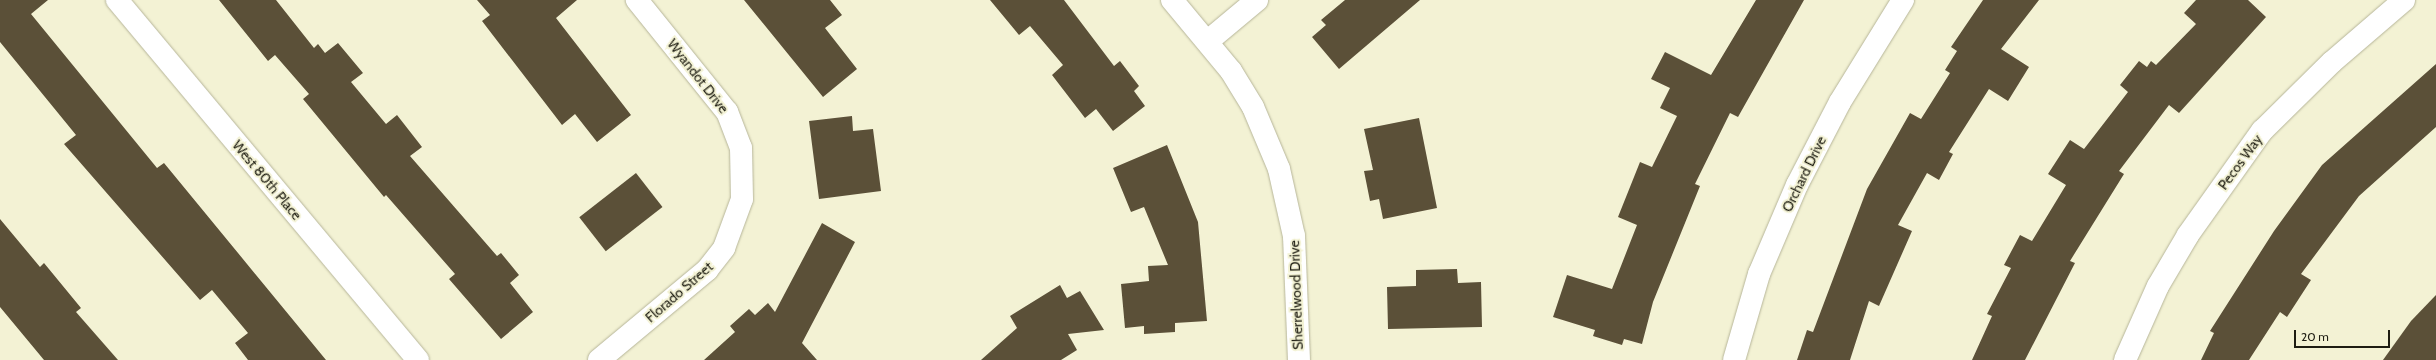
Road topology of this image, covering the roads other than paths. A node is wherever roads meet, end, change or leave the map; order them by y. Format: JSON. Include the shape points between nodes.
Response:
{"nodes":[{"id":1,"x":117,"y":0,"type":"edge"},
{"id":2,"x":637,"y":0,"type":"edge"},
{"id":3,"x":1172,"y":0,"type":"edge"},
{"id":4,"x":1257,"y":0,"type":"edge"},
{"id":5,"x":1903,"y":0,"type":"edge"},
{"id":6,"x":2404,"y":0,"type":"edge"},
{"id":7,"x":1208,"y":41,"type":"junction"},
{"id":8,"x":744,"y":185,"type":"joint"},
{"id":9,"x":418,"y":360,"type":"edge"},
{"id":10,"x":599,"y":360,"type":"edge"},
{"id":11,"x":1299,"y":360,"type":"edge"},
{"id":12,"x":1734,"y":360,"type":"edge"},
{"id":13,"x":2125,"y":360,"type":"edge"}],
"edges":[{"from":1,"to":9,"type":"street","name":"West 80th Place"},
{"from":2,"to":8,"type":"street","name":"Wyandot Drive","via":[[727,112],[741,148]]},
{"from":3,"to":7,"type":"street","name":"Sherrelwood Drive"},
{"from":4,"to":7,"type":"street"},
{"from":5,"to":12,"type":"street","name":"Orchard Drive","via":[[1840,102],[1797,185],[1759,274]]},
{"from":6,"to":13,"type":"street","name":"Pecos Way","via":[[2332,62],[2262,131],[2188,235],[2158,286]]},
{"from":7,"to":11,"type":"street","name":"Sherrelwood Drive","via":[[1252,107],[1281,176],[1294,236]]},
{"from":8,"to":10,"type":"street","name":"Florado Street","via":[[736,222],[724,248],[707,270]]}]}
